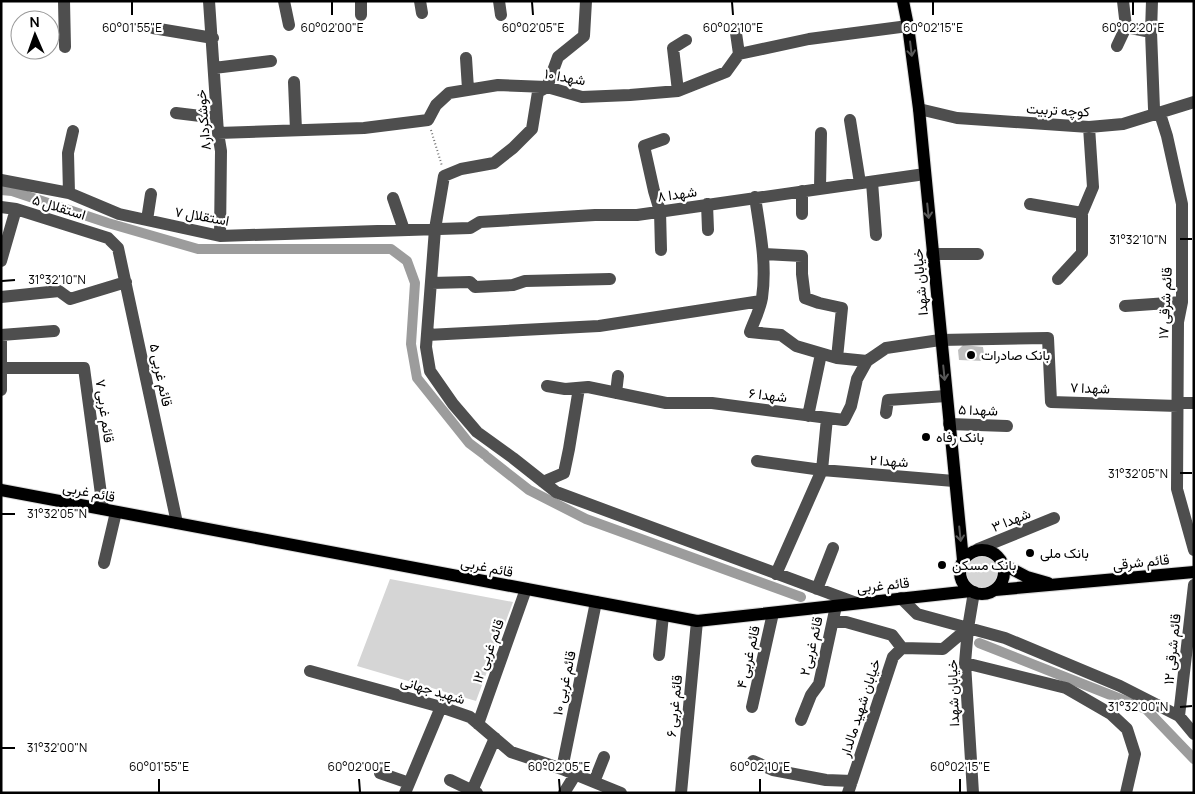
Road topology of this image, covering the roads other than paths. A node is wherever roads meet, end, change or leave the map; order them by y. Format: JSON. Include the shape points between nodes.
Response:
{"nodes":[{"id":1,"x":64,"y":1,"type":"edge"},
{"id":2,"x":209,"y":1,"type":"edge"},
{"id":3,"x":284,"y":1,"type":"edge"},
{"id":4,"x":361,"y":1,"type":"edge"},
{"id":5,"x":500,"y":1,"type":"edge"},
{"id":6,"x":586,"y":1,"type":"edge"},
{"id":7,"x":903,"y":1,"type":"edge"},
{"id":8,"x":1123,"y":1,"type":"edge"},
{"id":9,"x":1152,"y":1,"type":"edge"},
{"id":10,"x":361,"y":15,"type":"dead end"},
{"id":11,"x":501,"y":15,"type":"dead end"},
{"id":12,"x":289,"y":25,"type":"dead end"},
{"id":13,"x":908,"y":26,"type":"junction"},
{"id":14,"x":1126,"y":27,"type":"junction"},
{"id":15,"x":153,"y":28,"type":"dead end"},
{"id":16,"x":1151,"y":32,"type":"junction"},
{"id":17,"x":736,"y":33,"type":"dead end"},
{"id":18,"x":212,"y":38,"type":"junction"},
{"id":19,"x":686,"y":40,"type":"dead end"},
{"id":20,"x":1117,"y":46,"type":"dead end"},
{"id":21,"x":65,"y":47,"type":"dead end"},
{"id":22,"x":739,"y":54,"type":"junction"},
{"id":23,"x":466,"y":58,"type":"dead end"},
{"id":24,"x":271,"y":61,"type":"dead end"},
{"id":25,"x":214,"y":68,"type":"junction"},
{"id":26,"x":294,"y":82,"type":"dead end"},
{"id":27,"x":547,"y":87,"type":"junction"},
{"id":28,"x":468,"y":89,"type":"junction"},
{"id":29,"x":678,"y":91,"type":"junction"},
{"id":30,"x":1194,"y":102,"type":"edge"},
{"id":31,"x":919,"y":109,"type":"junction"},
{"id":32,"x":1157,"y":112,"type":"junction"},
{"id":33,"x":176,"y":113,"type":"dead end"},
{"id":34,"x":217,"y":118,"type":"junction"},
{"id":35,"x":850,"y":120,"type":"dead end"},
{"id":36,"x":1090,"y":128,"type":"junction"},
{"id":37,"x":296,"y":130,"type":"junction"},
{"id":38,"x":73,"y":131,"type":"dead end"},
{"id":39,"x":218,"y":133,"type":"junction"},
{"id":40,"x":821,"y":133,"type":"dead end"},
{"id":41,"x":664,"y":139,"type":"dead end"},
{"id":42,"x":925,"y":174,"type":"junction"},
{"id":43,"x":1,"y":180,"type":"edge"},
{"id":44,"x":866,"y":182,"type":"junction"},
{"id":45,"x":820,"y":188,"type":"junction"},
{"id":46,"x":802,"y":191,"type":"junction"},
{"id":47,"x":69,"y":193,"type":"junction"},
{"id":48,"x":151,"y":194,"type":"dead end"},
{"id":49,"x":755,"y":197,"type":"junction"},
{"id":50,"x":393,"y":198,"type":"dead end"},
{"id":51,"x":707,"y":204,"type":"junction"},
{"id":52,"x":1030,"y":204,"type":"dead end"},
{"id":53,"x":1,"y":207,"type":"edge"},
{"id":54,"x":16,"y":209,"type":"junction"},
{"id":55,"x":660,"y":211,"type":"junction"},
{"id":56,"x":1082,"y":213,"type":"junction"},
{"id":57,"x":802,"y":214,"type":"dead end"},
{"id":58,"x":147,"y":220,"type":"junction"},
{"id":59,"x":1188,"y":221,"type":"edge"},
{"id":60,"x":434,"y":229,"type":"junction"},
{"id":61,"x":404,"y":230,"type":"junction"},
{"id":62,"x":708,"y":230,"type":"dead end"},
{"id":63,"x":876,"y":235,"type":"dead end"},
{"id":64,"x":220,"y":236,"type":"junction"},
{"id":65,"x":108,"y":238,"type":"joint"},
{"id":66,"x":661,"y":250,"type":"dead end"},
{"id":67,"x":764,"y":254,"type":"junction"},
{"id":68,"x":932,"y":254,"type":"junction"},
{"id":69,"x":978,"y":254,"type":"dead end"},
{"id":70,"x":1,"y":261,"type":"edge"},
{"id":71,"x":610,"y":279,"type":"dead end"},
{"id":72,"x":1058,"y":279,"type":"dead end"},
{"id":73,"x":126,"y":282,"type":"junction"},
{"id":74,"x":431,"y":283,"type":"junction"},
{"id":75,"x":1,"y":297,"type":"edge"},
{"id":76,"x":761,"y":301,"type":"junction"},
{"id":77,"x":1182,"y":302,"type":"junction"},
{"id":78,"x":1125,"y":306,"type":"dead end"},
{"id":79,"x":54,"y":331,"type":"dead end"},
{"id":80,"x":427,"y":335,"type":"junction"},
{"id":81,"x":1,"y":337,"type":"edge"},
{"id":82,"x":940,"y":340,"type":"junction"},
{"id":83,"x":822,"y":354,"type":"junction"},
{"id":84,"x":838,"y":358,"type":"junction"},
{"id":85,"x":867,"y":362,"type":"junction"},
{"id":86,"x":2,"y":368,"type":"edge"},
{"id":87,"x":618,"y":376,"type":"dead end"},
{"id":88,"x":546,"y":386,"type":"dead end"},
{"id":89,"x":579,"y":388,"type":"junction"},
{"id":90,"x":1,"y":390,"type":"edge"},
{"id":91,"x":616,"y":393,"type":"junction"},
{"id":92,"x":946,"y":396,"type":"junction"},
{"id":93,"x":1194,"y":403,"type":"edge"},
{"id":94,"x":1178,"y":404,"type":"junction"},
{"id":95,"x":886,"y":413,"type":"dead end"},
{"id":96,"x":808,"y":416,"type":"junction"},
{"id":97,"x":828,"y":418,"type":"junction"},
{"id":98,"x":949,"y":424,"type":"junction"},
{"id":99,"x":1007,"y":426,"type":"dead end"},
{"id":100,"x":757,"y":460,"type":"dead end"},
{"id":101,"x":822,"y":470,"type":"junction"},
{"id":102,"x":954,"y":481,"type":"junction"},
{"id":103,"x":543,"y":482,"type":"junction"},
{"id":104,"x":1,"y":490,"type":"edge"},
{"id":105,"x":103,"y":510,"type":"junction"},
{"id":106,"x":116,"y":512,"type":"junction"},
{"id":107,"x":1054,"y":518,"type":"dead end"},
{"id":108,"x":177,"y":523,"type":"junction"},
{"id":109,"x":1192,"y":536,"type":"edge"},
{"id":110,"x":833,"y":548,"type":"dead end"},
{"id":111,"x":978,"y":549,"type":"junction"},
{"id":112,"x":1194,"y":550,"type":"edge"},
{"id":113,"x":963,"y":560,"type":"junction"},
{"id":114,"x":104,"y":563,"type":"dead end"},
{"id":115,"x":1004,"y":565,"type":"junction"},
{"id":116,"x":1194,"y":572,"type":"edge"},
{"id":117,"x":776,"y":574,"type":"junction"},
{"id":118,"x":1060,"y":585,"type":"junction"},
{"id":119,"x":1194,"y":586,"type":"edge"},
{"id":120,"x":526,"y":589,"type":"junction"},
{"id":121,"x":817,"y":589,"type":"junction"},
{"id":122,"x":995,"y":590,"type":"junction"},
{"id":123,"x":972,"y":592,"type":"junction"},
{"id":124,"x":901,"y":598,"type":"junction"},
{"id":125,"x":596,"y":602,"type":"junction"},
{"id":126,"x":856,"y":603,"type":"junction"},
{"id":127,"x":836,"y":606,"type":"junction"},
{"id":128,"x":773,"y":613,"type":"junction"},
{"id":129,"x":662,"y":615,"type":"junction"},
{"id":130,"x":697,"y":621,"type":"junction"},
{"id":131,"x":833,"y":622,"type":"junction"},
{"id":132,"x":968,"y":628,"type":"junction"},
{"id":133,"x":902,"y":648,"type":"junction"},
{"id":134,"x":659,"y":655,"type":"dead end"},
{"id":135,"x":965,"y":663,"type":"junction"},
{"id":136,"x":310,"y":670,"type":"dead end"},
{"id":137,"x":441,"y":707,"type":"junction"},
{"id":138,"x":752,"y":707,"type":"dead end"},
{"id":139,"x":1179,"y":716,"type":"junction"},
{"id":140,"x":801,"y":720,"type":"dead end"},
{"id":141,"x":478,"y":724,"type":"junction"},
{"id":142,"x":1194,"y":734,"type":"edge"},
{"id":143,"x":495,"y":738,"type":"junction"},
{"id":144,"x":604,"y":757,"type":"dead end"},
{"id":145,"x":753,"y":761,"type":"dead end"},
{"id":146,"x":562,"y":769,"type":"junction"},
{"id":147,"x":380,"y":773,"type":"dead end"},
{"id":148,"x":575,"y":774,"type":"junction"},
{"id":149,"x":450,"y":780,"type":"dead end"},
{"id":150,"x":594,"y":782,"type":"junction"},
{"id":151,"x":850,"y":787,"type":"edge"},
{"id":152,"x":407,"y":788,"type":"edge"},
{"id":153,"x":474,"y":792,"type":"edge"},
{"id":154,"x":564,"y":793,"type":"edge"},
{"id":155,"x":620,"y":793,"type":"edge"},
{"id":156,"x":680,"y":793,"type":"edge"},
{"id":157,"x":973,"y":793,"type":"edge"},
{"id":158,"x":1126,"y":793,"type":"edge"}],
"edges":[{"from":1,"to":21,"type":"street"},
{"from":2,"to":18,"type":"street","name":"خوشکردار۸"},
{"from":3,"to":12,"type":"street"},
{"from":4,"to":10,"type":"street"},
{"from":5,"to":11,"type":"street"},
{"from":6,"to":27,"type":"street","via":[[584,36],[558,57]]},
{"from":7,"to":13,"type":"main road","name":"خیابان شهدا"},
{"from":8,"to":14,"type":"street"},
{"from":9,"to":16,"type":"street","name":"قائم شرقی ۱۷"},
{"from":13,"to":22,"type":"street","via":[[809,39]]},
{"from":13,"to":31,"type":"main road","name":"خیابان شهدا","one_way":true},
{"from":14,"to":16,"type":"street"},
{"from":14,"to":20,"type":"street"},
{"from":15,"to":18,"type":"street"},
{"from":16,"to":32,"type":"street","name":"قائم شرقی ۱۷","via":[[1154,109]]},
{"from":17,"to":22,"type":"street"},
{"from":18,"to":25,"type":"street","name":"خوشکردار۸"},
{"from":19,"to":29,"type":"street","via":[[673,48]]},
{"from":22,"to":29,"type":"street","name":"شهدا ۱۰","via":[[726,72]]},
{"from":23,"to":28,"type":"street"},
{"from":24,"to":25,"type":"street"},
{"from":25,"to":34,"type":"street","name":"خوشکردار۸"},
{"from":26,"to":37,"type":"street"},
{"from":27,"to":28,"type":"street","name":"شهدا ۱۰","via":[[498,85]]},
{"from":27,"to":29,"type":"street","name":"شهدا ۱۰","via":[[582,96]]},
{"from":27,"to":60,"type":"street","via":[[538,92],[532,129],[513,148],[494,163],[444,176]]},
{"from":28,"to":37,"type":"street","name":"شهدا ۱۰","via":[[449,93],[436,105],[428,120],[364,128]]},
{"from":30,"to":32,"type":"street","name":"کوچه تربیت"},
{"from":31,"to":36,"type":"street","name":"کوچه تربیت","via":[[957,118]]},
{"from":31,"to":42,"type":"main road","name":"خیابان شهدا"},
{"from":32,"to":36,"type":"street","name":"کوچه تربیت","via":[[1123,124]]},
{"from":32,"to":59,"type":"street","name":"قائم شرقی ۱۷","via":[[1167,136]]},
{"from":33,"to":34,"type":"street"},
{"from":34,"to":39,"type":"street","name":"خوشکردار۸"},
{"from":35,"to":44,"type":"street"},
{"from":36,"to":56,"type":"street","via":[[1093,187]]},
{"from":37,"to":39,"type":"street"},
{"from":38,"to":47,"type":"street","via":[[68,153]]},
{"from":39,"to":64,"type":"street","name":"خوشکردار۸","via":[[221,151]]},
{"from":40,"to":45,"type":"street"},
{"from":41,"to":55,"type":"street","via":[[644,146]]},
{"from":42,"to":44,"type":"street","name":"شهدا ۸"},
{"from":42,"to":68,"type":"main road","name":"خیابان شهدا","one_way":true},
{"from":43,"to":47,"type":"street","name":"استقلال ۷"},
{"from":44,"to":45,"type":"street","name":"شهدا ۸"},
{"from":44,"to":63,"type":"street"},
{"from":45,"to":46,"type":"street","name":"شهدا ۸"},
{"from":46,"to":49,"type":"street","name":"شهدا ۸"},
{"from":46,"to":57,"type":"street"},
{"from":47,"to":58,"type":"street","name":"استقلال ۷","via":[[119,214]]},
{"from":48,"to":58,"type":"street"},
{"from":49,"to":51,"type":"street","name":"شهدا ۸"},
{"from":49,"to":67,"type":"street"},
{"from":50,"to":61,"type":"street"},
{"from":51,"to":55,"type":"street","name":"شهدا ۸"},
{"from":51,"to":62,"type":"street"},
{"from":52,"to":56,"type":"street"},
{"from":53,"to":54,"type":"street","name":"استقلال ۵"},
{"from":54,"to":65,"type":"street","name":"استقلال ۵"},
{"from":54,"to":70,"type":"street"},
{"from":55,"to":60,"type":"street","name":"شهدا ۸","via":[[638,215],[480,222],[470,228]]},
{"from":55,"to":66,"type":"street"},
{"from":56,"to":72,"type":"street","via":[[1082,253]]},
{"from":58,"to":64,"type":"street","name":"استقلال ۷"},
{"from":59,"to":77,"type":"street","name":"قائم شرقی ۱۷"},
{"from":60,"to":61,"type":"street","name":"استقلال ۷"},
{"from":60,"to":74,"type":"street"},
{"from":61,"to":64,"type":"street","name":"استقلال ۷"},
{"from":65,"to":73,"type":"street","name":"قائم غربی ۵","via":[[118,248]]},
{"from":67,"to":76,"type":"street"},
{"from":67,"to":84,"type":"street","via":[[802,256],[804,298],[842,308]]},
{"from":68,"to":69,"type":"street"},
{"from":68,"to":82,"type":"main road","name":"خیابان شهدا"},
{"from":71,"to":74,"type":"street","via":[[525,281],[513,285],[475,287],[470,282]]},
{"from":73,"to":75,"type":"street","via":[[70,299],[59,290]]},
{"from":73,"to":108,"type":"street","name":"قائم غربی ۵"},
{"from":74,"to":80,"type":"street"},
{"from":76,"to":80,"type":"street","via":[[599,326]]},
{"from":76,"to":83,"type":"street","via":[[750,332],[781,336],[796,346]]},
{"from":77,"to":78,"type":"street"},
{"from":77,"to":94,"type":"street","name":"قائم شرقی ۱۷","via":[[1178,322]]},
{"from":79,"to":81,"type":"street"},
{"from":80,"to":103,"type":"street","via":[[430,371],[453,404],[477,432]]},
{"from":81,"to":86,"type":"street"},
{"from":82,"to":85,"type":"street","name":"شهدا ۶","via":[[886,348]]},
{"from":82,"to":92,"type":"main road","name":"خیابان شهدا","one_way":true},
{"from":82,"to":94,"type":"street","name":"شهدا ۷","via":[[1048,338],[1052,402]]},
{"from":83,"to":84,"type":"street"},
{"from":83,"to":96,"type":"street"},
{"from":84,"to":85,"type":"street"},
{"from":85,"to":97,"type":"street","name":"شهدا ۶","via":[[857,379],[844,420]]},
{"from":86,"to":90,"type":"street"},
{"from":86,"to":105,"type":"street","name":"قائم غربی ۷","via":[[84,368]]},
{"from":87,"to":91,"type":"street"},
{"from":88,"to":89,"type":"street","name":"شهدا ۶"},
{"from":89,"to":91,"type":"street","name":"شهدا ۶"},
{"from":89,"to":103,"type":"street","via":[[564,473]]},
{"from":91,"to":96,"type":"street","name":"شهدا ۶","via":[[666,403],[712,403]]},
{"from":92,"to":95,"type":"street","via":[[888,400]]},
{"from":92,"to":98,"type":"main road","name":"خیابان شهدا"},
{"from":93,"to":94,"type":"street"},
{"from":94,"to":109,"type":"street","name":"قائم شرقی ۱۷","via":[[1177,489]]},
{"from":96,"to":97,"type":"street","name":"شهدا ۶"},
{"from":97,"to":101,"type":"street"},
{"from":98,"to":99,"type":"street","name":"شهدا ۵"},
{"from":98,"to":102,"type":"main road","name":"خیابان شهدا"},
{"from":100,"to":101,"type":"street","name":"شهدا ۲"},
{"from":101,"to":102,"type":"street","name":"شهدا ۲"},
{"from":101,"to":117,"type":"street"},
{"from":102,"to":113,"type":"main road","name":"خیابان شهدا","one_way":true},
{"from":103,"to":117,"type":"street","via":[[556,492]]},
{"from":104,"to":105,"type":"main road","name":"قائم غربی"},
{"from":105,"to":106,"type":"main road","name":"قائم غربی"},
{"from":106,"to":108,"type":"main road","name":"قائم غربی"},
{"from":106,"to":114,"type":"street"},
{"from":107,"to":111,"type":"street","name":"شهدا ۳"},
{"from":108,"to":120,"type":"main road","name":"قائم غربی"},
{"from":109,"to":112,"type":"street","name":"قائم شرقی ۱۷"},
{"from":110,"to":121,"type":"street"},
{"from":111,"to":113,"type":"main road"},
{"from":111,"to":115,"type":"main road","via":[[995,553]]},
{"from":113,"to":123,"type":"main road","via":[[961,581]]},
{"from":115,"to":118,"type":"main road","via":[[1027,577]]},
{"from":115,"to":122,"type":"main road","via":[[1003,579]]},
{"from":116,"to":118,"type":"main road","name":"قائم شرقی"},
{"from":117,"to":121,"type":"street"},
{"from":118,"to":122,"type":"main road","name":"قائم شرقی"},
{"from":119,"to":139,"type":"street","name":"قائم شرقی ۱۲"},
{"from":120,"to":125,"type":"main road","name":"قائم غربی"},
{"from":120,"to":141,"type":"street","name":"قائم غربی ۱۲"},
{"from":121,"to":126,"type":"street"},
{"from":122,"to":123,"type":"main road","via":[[984,594]]},
{"from":123,"to":124,"type":"main road","name":"قائم غربی"},
{"from":123,"to":132,"type":"street","name":"خیابان شهدا"},
{"from":124,"to":126,"type":"main road","name":"قائم غربی"},
{"from":124,"to":132,"type":"street","via":[[917,614]]},
{"from":125,"to":129,"type":"main road","name":"قائم غربی"},
{"from":125,"to":146,"type":"street","name":"قائم غربی ۱۰"},
{"from":126,"to":127,"type":"main road","name":"قائم غربی"},
{"from":127,"to":128,"type":"main road","name":"قائم غربی"},
{"from":127,"to":131,"type":"street","name":"۲قائم غربی"},
{"from":128,"to":130,"type":"main road","name":"قائم غربی"},
{"from":128,"to":138,"type":"street","name":"قائم غربی ۴"},
{"from":129,"to":130,"type":"main road","name":"قائم غربی"},
{"from":129,"to":134,"type":"street"},
{"from":130,"to":156,"type":"street","name":"قائم غربی ۶"},
{"from":131,"to":133,"type":"street","via":[[846,622],[892,635]]},
{"from":131,"to":140,"type":"street","name":"۲قائم غربی","via":[[819,684]]},
{"from":132,"to":133,"type":"street","via":[[943,649]]},
{"from":132,"to":135,"type":"street","name":"خیابان شهدا"},
{"from":132,"to":139,"type":"street","via":[[1005,638],[1120,686]]},
{"from":133,"to":151,"type":"street","name":"خیابان شهید مالدار","via":[[893,657]]},
{"from":135,"to":157,"type":"street","name":"خیابان شهدا"},
{"from":135,"to":158,"type":"street","via":[[1066,688],[1111,714],[1128,729],[1135,754]]},
{"from":136,"to":137,"type":"street","name":"شهید جهانی"},
{"from":137,"to":141,"type":"street","name":"شهید جهانی","via":[[470,717]]},
{"from":137,"to":152,"type":"street"},
{"from":139,"to":142,"type":"street"},
{"from":141,"to":143,"type":"street","name":"شهید جهانی"},
{"from":143,"to":146,"type":"street","name":"شهید جهانی","via":[[512,752]]},
{"from":143,"to":153,"type":"street"},
{"from":144,"to":150,"type":"street"},
{"from":145,"to":151,"type":"street","via":[[773,770]]},
{"from":146,"to":148,"type":"street","name":"شهید جهانی"},
{"from":147,"to":152,"type":"street"},
{"from":148,"to":150,"type":"street","name":"شهید جهانی"},
{"from":148,"to":154,"type":"street"},
{"from":149,"to":153,"type":"street"},
{"from":150,"to":155,"type":"street","name":"شهید جهانی"}]}
